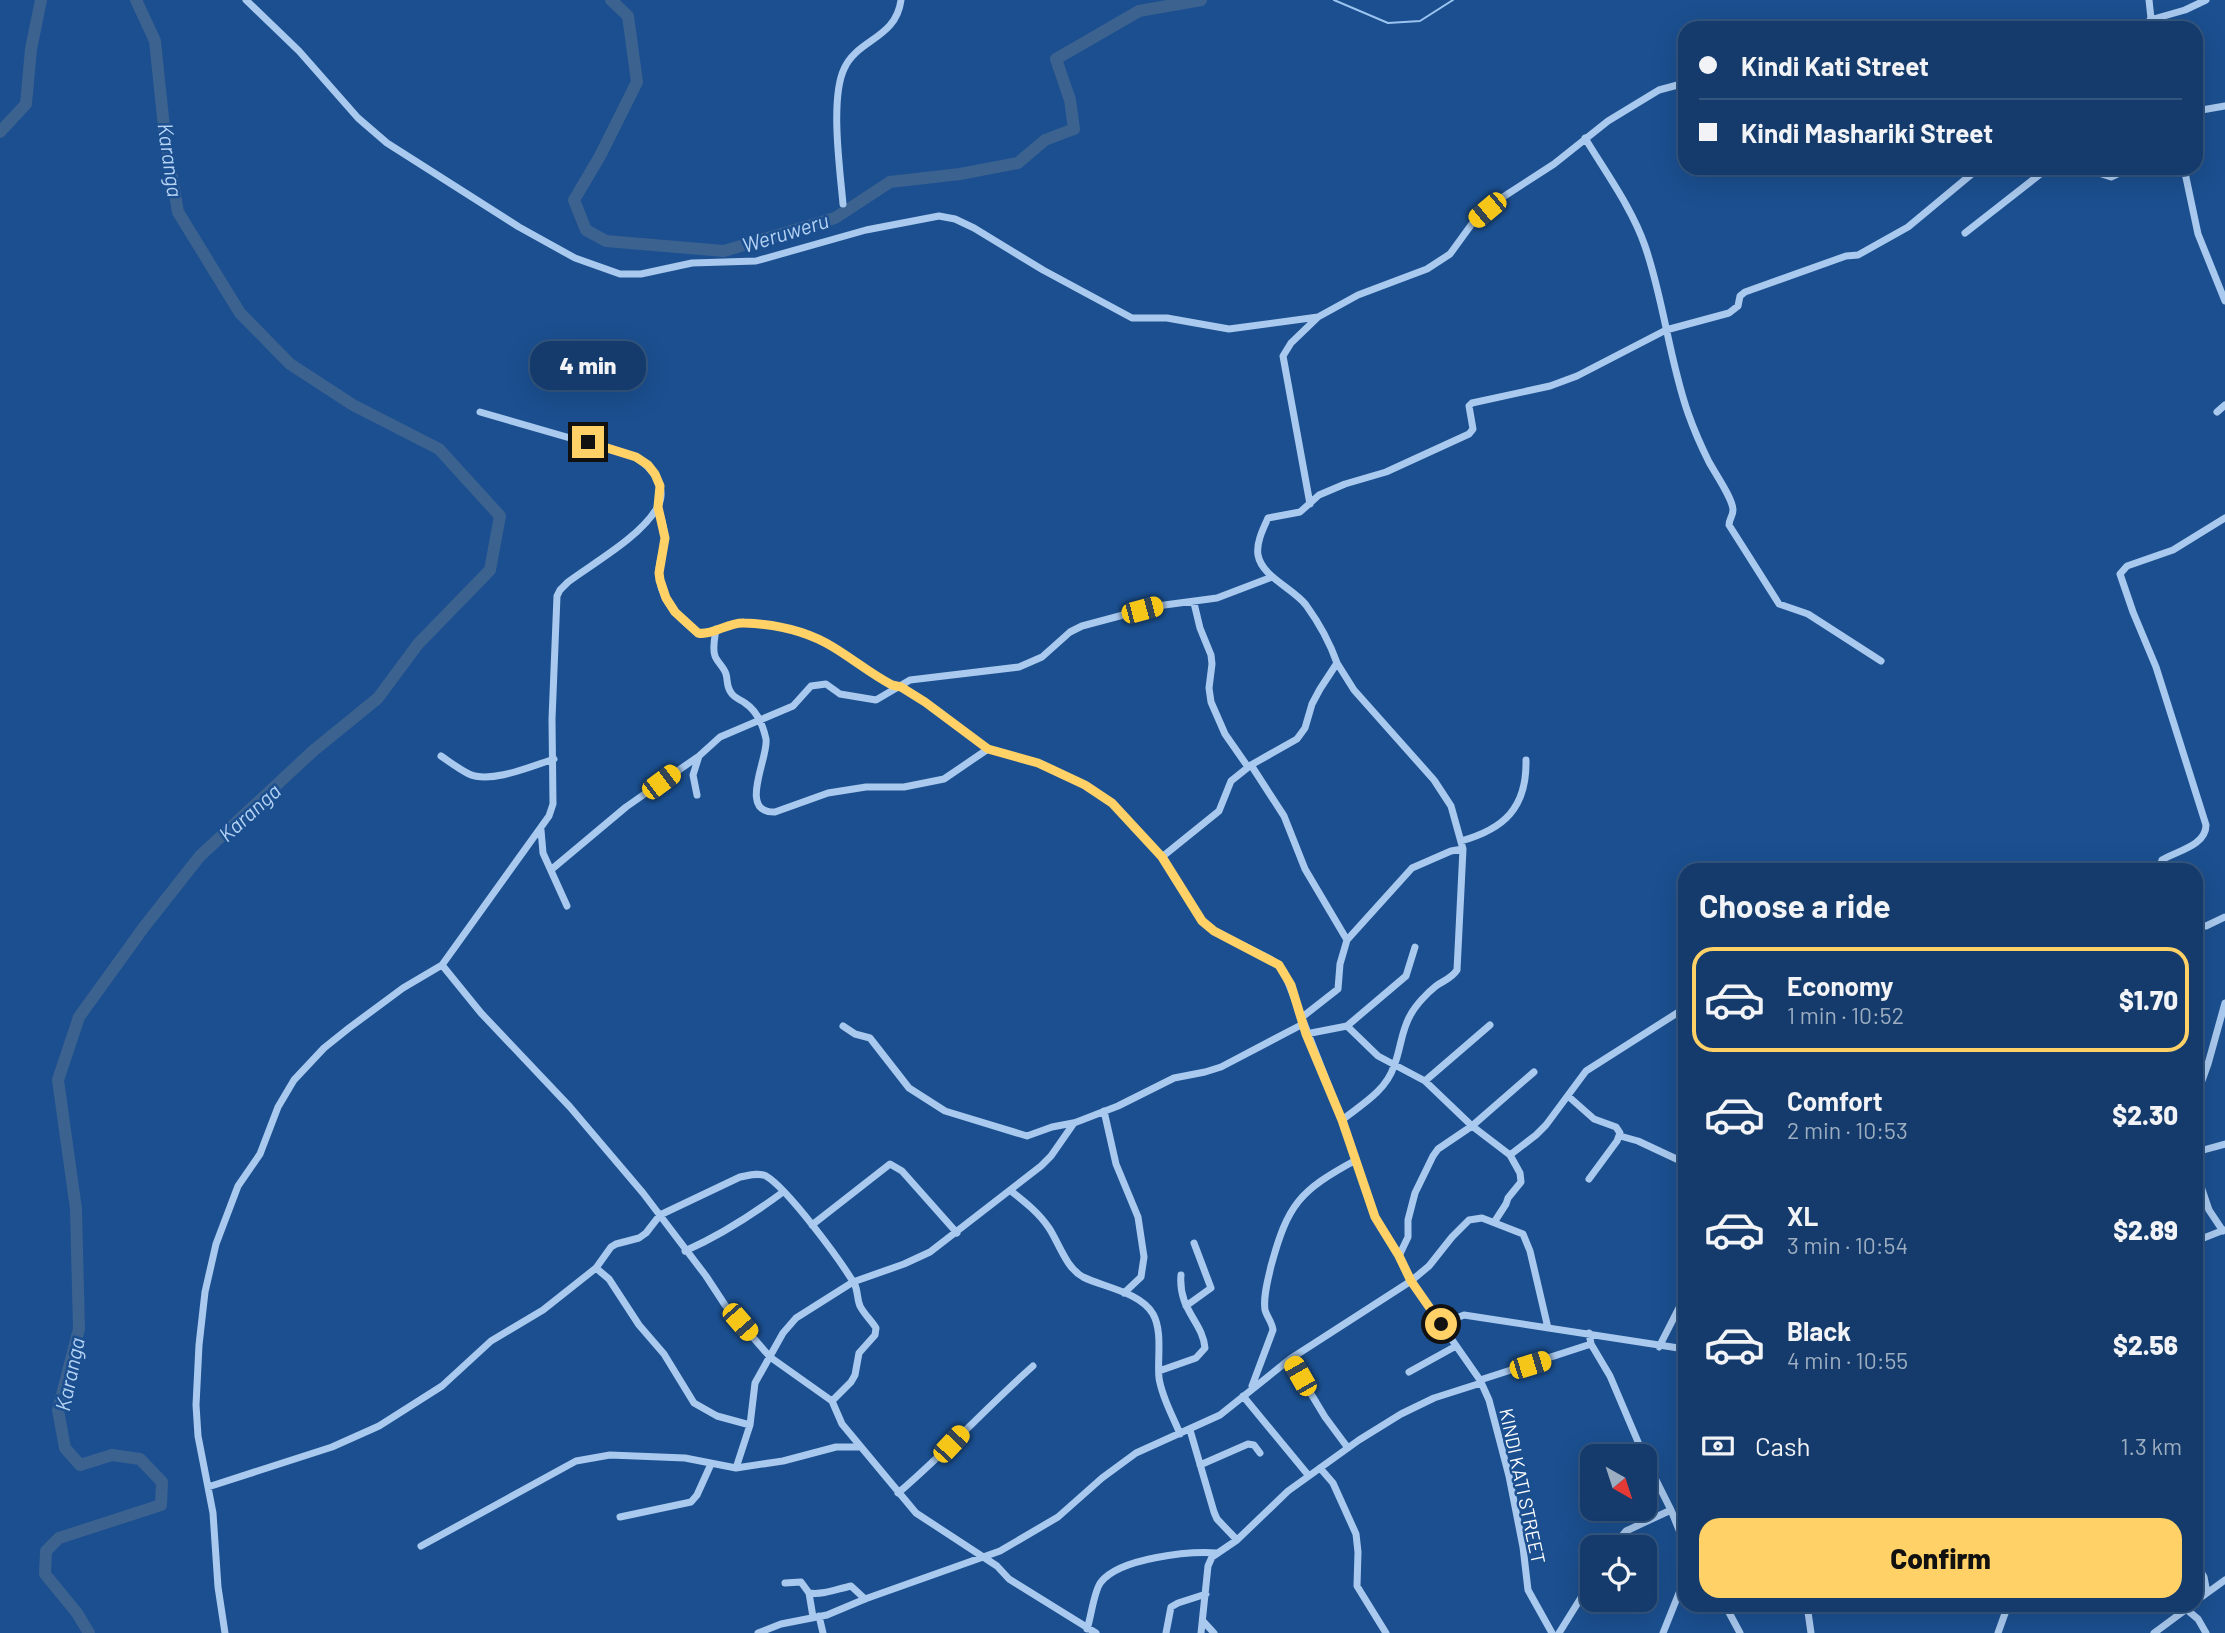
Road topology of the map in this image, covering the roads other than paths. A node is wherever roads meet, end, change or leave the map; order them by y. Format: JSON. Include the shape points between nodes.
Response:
{"nodes":[{"id":1,"x":246,"y":0,"type":"edge"},
{"id":2,"x":901,"y":0,"type":"edge"},
{"id":3,"x":2149,"y":0,"type":"edge"},
{"id":4,"x":2206,"y":0,"type":"edge"},
{"id":5,"x":2151,"y":21,"type":"edge"},
{"id":6,"x":2158,"y":21,"type":"edge"},
{"id":7,"x":1678,"y":85,"type":"edge"},
{"id":8,"x":2225,"y":106,"type":"edge"},
{"id":9,"x":2203,"y":110,"type":"edge"},
{"id":10,"x":1586,"y":138,"type":"junction"},
{"id":11,"x":1971,"y":175,"type":"edge"},
{"id":12,"x":2039,"y":175,"type":"edge"},
{"id":13,"x":2185,"y":175,"type":"edge"},
{"id":14,"x":843,"y":204,"type":"dead end"},
{"id":15,"x":1965,"y":233,"type":"dead end"},
{"id":16,"x":2225,"y":301,"type":"edge"},
{"id":17,"x":1318,"y":317,"type":"junction"},
{"id":18,"x":1666,"y":330,"type":"junction"},
{"id":19,"x":2225,"y":405,"type":"edge"},
{"id":20,"x":480,"y":412,"type":"dead end"},
{"id":21,"x":2217,"y":412,"type":"dead end"},
{"id":22,"x":1310,"y":504,"type":"junction"},
{"id":23,"x":658,"y":507,"type":"junction"},
{"id":24,"x":2225,"y":518,"type":"edge"},
{"id":25,"x":1272,"y":577,"type":"junction"},
{"id":26,"x":1194,"y":603,"type":"junction"},
{"id":27,"x":716,"y":629,"type":"junction"},
{"id":28,"x":1881,"y":661,"type":"dead end"},
{"id":29,"x":1338,"y":663,"type":"junction"},
{"id":30,"x":901,"y":687,"type":"junction"},
{"id":31,"x":761,"y":721,"type":"junction"},
{"id":32,"x":988,"y":749,"type":"junction"},
{"id":33,"x":441,"y":756,"type":"dead end"},
{"id":34,"x":699,"y":756,"type":"junction"},
{"id":35,"x":554,"y":759,"type":"junction"},
{"id":36,"x":1526,"y":760,"type":"dead end"},
{"id":37,"x":1249,"y":766,"type":"junction"},
{"id":38,"x":696,"y":795,"type":"dead end"},
{"id":39,"x":541,"y":830,"type":"junction"},
{"id":40,"x":1462,"y":845,"type":"junction"},
{"id":41,"x":526,"y":849,"type":"junction"},
{"id":42,"x":543,"y":853,"type":"junction"},
{"id":43,"x":1162,"y":857,"type":"junction"},
{"id":44,"x":2161,"y":863,"type":"edge"},
{"id":45,"x":552,"y":869,"type":"junction"},
{"id":46,"x":568,"y":906,"type":"dead end"},
{"id":47,"x":2225,"y":917,"type":"edge"},
{"id":48,"x":2203,"y":926,"type":"edge"},
{"id":49,"x":1347,"y":940,"type":"junction"},
{"id":50,"x":1415,"y":947,"type":"dead end"},
{"id":51,"x":442,"y":965,"type":"junction"},
{"id":52,"x":2225,"y":1003,"type":"edge"},
{"id":53,"x":1678,"y":1013,"type":"edge"},
{"id":54,"x":1302,"y":1021,"type":"junction"},
{"id":55,"x":1490,"y":1025,"type":"dead end"},
{"id":56,"x":843,"y":1026,"type":"dead end"},
{"id":57,"x":1347,"y":1026,"type":"junction"},
{"id":58,"x":1306,"y":1034,"type":"junction"},
{"id":59,"x":1395,"y":1064,"type":"junction"},
{"id":60,"x":1534,"y":1072,"type":"dead end"},
{"id":61,"x":2203,"y":1077,"type":"edge"},
{"id":62,"x":1425,"y":1081,"type":"junction"},
{"id":63,"x":1568,"y":1096,"type":"junction"},
{"id":64,"x":1104,"y":1111,"type":"junction"},
{"id":65,"x":1342,"y":1120,"type":"junction"},
{"id":66,"x":1074,"y":1123,"type":"junction"},
{"id":67,"x":1472,"y":1126,"type":"junction"},
{"id":68,"x":1620,"y":1136,"type":"junction"},
{"id":69,"x":2225,"y":1144,"type":"edge"},
{"id":70,"x":2203,"y":1150,"type":"edge"},
{"id":71,"x":1510,"y":1155,"type":"junction"},
{"id":72,"x":1356,"y":1160,"type":"junction"},
{"id":73,"x":1678,"y":1160,"type":"edge"},
{"id":74,"x":1589,"y":1179,"type":"dead end"},
{"id":75,"x":1011,"y":1191,"type":"junction"},
{"id":76,"x":783,"y":1192,"type":"junction"},
{"id":77,"x":2203,"y":1192,"type":"edge"},
{"id":78,"x":660,"y":1214,"type":"junction"},
{"id":79,"x":1495,"y":1222,"type":"junction"},
{"id":80,"x":812,"y":1225,"type":"junction"},
{"id":81,"x":2224,"y":1231,"type":"edge"},
{"id":82,"x":957,"y":1233,"type":"junction"},
{"id":83,"x":2203,"y":1238,"type":"edge"},
{"id":84,"x":1194,"y":1243,"type":"dead end"},
{"id":85,"x":685,"y":1251,"type":"junction"},
{"id":86,"x":1399,"y":1256,"type":"junction"},
{"id":87,"x":596,"y":1268,"type":"junction"},
{"id":88,"x":1181,"y":1275,"type":"dead end"},
{"id":89,"x":1411,"y":1281,"type":"junction"},
{"id":90,"x":853,"y":1282,"type":"junction"},
{"id":91,"x":1124,"y":1293,"type":"junction"},
{"id":92,"x":1186,"y":1306,"type":"junction"},
{"id":93,"x":1678,"y":1310,"type":"edge"},
{"id":94,"x":1441,"y":1324,"type":"junction"},
{"id":95,"x":1548,"y":1328,"type":"junction"},
{"id":96,"x":1589,"y":1333,"type":"junction"},
{"id":97,"x":1591,"y":1344,"type":"junction"},
{"id":98,"x":1456,"y":1346,"type":"junction"},
{"id":99,"x":1659,"y":1347,"type":"junction"},
{"id":100,"x":1678,"y":1348,"type":"edge"},
{"id":101,"x":770,"y":1357,"type":"junction"},
{"id":102,"x":1290,"y":1359,"type":"junction"},
{"id":103,"x":1033,"y":1366,"type":"dead end"},
{"id":104,"x":1159,"y":1371,"type":"junction"},
{"id":105,"x":1409,"y":1372,"type":"dead end"},
{"id":106,"x":1480,"y":1382,"type":"junction"},
{"id":107,"x":1252,"y":1388,"type":"junction"},
{"id":108,"x":1243,"y":1396,"type":"junction"},
{"id":109,"x":832,"y":1401,"type":"junction"},
{"id":110,"x":750,"y":1425,"type":"junction"},
{"id":111,"x":1190,"y":1430,"type":"junction"},
{"id":112,"x":1180,"y":1434,"type":"junction"},
{"id":113,"x":1639,"y":1444,"type":"edge"},
{"id":114,"x":862,"y":1447,"type":"junction"},
{"id":115,"x":1348,"y":1448,"type":"junction"},
{"id":116,"x":1260,"y":1453,"type":"dead end"},
{"id":117,"x":710,"y":1464,"type":"junction"},
{"id":118,"x":1200,"y":1465,"type":"junction"},
{"id":119,"x":736,"y":1468,"type":"junction"},
{"id":120,"x":1320,"y":1468,"type":"junction"},
{"id":121,"x":1309,"y":1476,"type":"junction"},
{"id":122,"x":1657,"y":1483,"type":"edge"},
{"id":123,"x":208,"y":1487,"type":"junction"},
{"id":124,"x":898,"y":1493,"type":"junction"},
{"id":125,"x":1671,"y":1510,"type":"junction"},
{"id":126,"x":620,"y":1517,"type":"dead end"},
{"id":127,"x":1678,"y":1528,"type":"edge"},
{"id":128,"x":1623,"y":1535,"type":"edge"},
{"id":129,"x":1237,"y":1540,"type":"junction"},
{"id":130,"x":421,"y":1546,"type":"dead end"},
{"id":131,"x":1217,"y":1553,"type":"junction"},
{"id":132,"x":982,"y":1558,"type":"junction"},
{"id":133,"x":2203,"y":1575,"type":"edge"},
{"id":134,"x":2225,"y":1580,"type":"edge"},
{"id":135,"x":785,"y":1583,"type":"dead end"},
{"id":136,"x":2207,"y":1592,"type":"junction"},
{"id":137,"x":809,"y":1593,"type":"junction"},
{"id":138,"x":1206,"y":1594,"type":"junction"},
{"id":139,"x":2203,"y":1595,"type":"edge"},
{"id":140,"x":1580,"y":1596,"type":"edge"},
{"id":141,"x":1678,"y":1596,"type":"edge"},
{"id":142,"x":865,"y":1599,"type":"junction"},
{"id":143,"x":810,"y":1603,"type":"junction"},
{"id":144,"x":1729,"y":1612,"type":"edge"},
{"id":145,"x":1808,"y":1612,"type":"edge"},
{"id":146,"x":2006,"y":1612,"type":"edge"},
{"id":147,"x":2182,"y":1612,"type":"edge"},
{"id":148,"x":2193,"y":1612,"type":"edge"},
{"id":149,"x":816,"y":1617,"type":"junction"},
{"id":150,"x":799,"y":1619,"type":"junction"},
{"id":151,"x":1203,"y":1621,"type":"junction"},
{"id":152,"x":1080,"y":1624,"type":"junction"},
{"id":153,"x":1087,"y":1629,"type":"junction"},
{"id":154,"x":1553,"y":1632,"type":"edge"},
{"id":155,"x":225,"y":1633,"type":"edge"},
{"id":156,"x":758,"y":1633,"type":"edge"},
{"id":157,"x":823,"y":1633,"type":"edge"},
{"id":158,"x":1075,"y":1633,"type":"edge"},
{"id":159,"x":1096,"y":1633,"type":"edge"},
{"id":160,"x":1166,"y":1633,"type":"edge"},
{"id":161,"x":1201,"y":1633,"type":"edge"},
{"id":162,"x":1214,"y":1633,"type":"edge"},
{"id":163,"x":1386,"y":1633,"type":"edge"},
{"id":164,"x":1663,"y":1633,"type":"edge"},
{"id":165,"x":1740,"y":1633,"type":"edge"},
{"id":166,"x":1811,"y":1633,"type":"edge"},
{"id":167,"x":1998,"y":1633,"type":"edge"},
{"id":168,"x":2154,"y":1633,"type":"edge"},
{"id":169,"x":2206,"y":1633,"type":"edge"}],
"edges":[{"from":1,"to":17,"type":"street","via":[[387,143],[530,233],[575,258],[620,274],[756,261],[866,230],[939,216],[974,228],[1135,319],[1160,317],[1229,329]]},
{"from":2,"to":14,"type":"street","via":[[895,22],[843,70],[837,134]]},
{"from":3,"to":5,"type":"street"},
{"from":4,"to":6,"type":"street"},
{"from":7,"to":10,"type":"street","via":[[1659,90]]},
{"from":8,"to":9,"type":"street"},
{"from":10,"to":17,"type":"street","via":[[1474,221],[1442,260]]},
{"from":10,"to":18,"type":"street","via":[[1642,237]]},
{"from":11,"to":18,"type":"street","via":[[1908,227],[1864,253],[1745,292],[1729,313]]},
{"from":12,"to":15,"type":"street"},
{"from":13,"to":16,"type":"street","via":[[2198,234]]},
{"from":17,"to":22,"type":"street","via":[[1283,356]]},
{"from":18,"to":22,"type":"street","via":[[1577,376],[1472,403],[1469,434],[1385,472],[1319,495]]},
{"from":18,"to":28,"type":"street","via":[[1697,436],[1732,505],[1728,525],[1777,601],[1808,614]]},
{"from":19,"to":21,"type":"street"},
{"from":20,"to":23,"type":"street","via":[[636,457],[655,474],[660,486]]},
{"from":22,"to":25,"type":"street","via":[[1291,515],[1268,518],[1258,553]]},
{"from":23,"to":27,"type":"street","via":[[665,538],[659,573],[666,598],[698,633]]},
{"from":23,"to":35,"type":"street","via":[[628,538],[560,590],[553,659]]},
{"from":24,"to":44,"type":"street","via":[[2173,550],[2127,566],[2120,574],[2156,667],[2206,825],[2201,839]]},
{"from":25,"to":26,"type":"street"},
{"from":25,"to":29,"type":"street","via":[[1306,605]]},
{"from":26,"to":30,"type":"street","via":[[1157,606],[1082,625],[1042,657],[1018,667],[911,680]]},
{"from":26,"to":37,"type":"street","via":[[1212,664],[1211,702],[1225,734]]},
{"from":27,"to":30,"type":"street","via":[[740,622],[792,630],[831,645],[887,683]]},
{"from":27,"to":31,"type":"street","via":[[714,653],[727,675],[727,687]]},
{"from":29,"to":37,"type":"street","via":[[1297,739]]},
{"from":29,"to":40,"type":"street","via":[[1354,690],[1444,795]]},
{"from":30,"to":31,"type":"street","via":[[870,700],[816,684],[797,704]]},
{"from":30,"to":32,"type":"street"},
{"from":31,"to":32,"type":"street","via":[[766,751],[756,797],[769,812],[828,793],[944,779]]},
{"from":31,"to":34,"type":"street","via":[[720,737]]},
{"from":32,"to":43,"type":"street","name":"KINDI KATI STREET","via":[[1038,763],[1085,785],[1112,803]]},
{"from":33,"to":35,"type":"street","via":[[481,778]]},
{"from":34,"to":38,"type":"street","via":[[693,770]]},
{"from":34,"to":45,"type":"street","via":[[634,801]]},
{"from":35,"to":39,"type":"street","via":[[553,804]]},
{"from":36,"to":40,"type":"street","via":[[1526,776],[1515,808],[1507,818]]},
{"from":37,"to":43,"type":"street","via":[[1228,785],[1219,811]]},
{"from":37,"to":49,"type":"street","via":[[1284,816],[1305,869]]},
{"from":39,"to":41,"type":"street"},
{"from":39,"to":42,"type":"street"},
{"from":40,"to":49,"type":"street","via":[[1412,868]]},
{"from":40,"to":59,"type":"street","via":[[1457,970],[1411,1014]]},
{"from":41,"to":42,"type":"street"},
{"from":41,"to":51,"type":"street"},
{"from":42,"to":45,"type":"street"},
{"from":43,"to":54,"type":"street","name":"KINDI KATI STREET","via":[[1202,921],[1279,965],[1291,985]]},
{"from":45,"to":46,"type":"street"},
{"from":47,"to":48,"type":"street"},
{"from":49,"to":54,"type":"street","via":[[1338,989]]},
{"from":50,"to":57,"type":"street","via":[[1406,976]]},
{"from":51,"to":78,"type":"street"},
{"from":51,"to":123,"type":"street","via":[[403,988],[309,1063],[284,1094],[260,1154],[238,1186],[216,1244],[199,1345],[197,1426]]},
{"from":52,"to":61,"type":"street"},
{"from":53,"to":63,"type":"street","via":[[1586,1071]]},
{"from":54,"to":58,"type":"street","name":"KINDI KATI STREET"},
{"from":54,"to":64,"type":"street","via":[[1222,1066],[1174,1078]]},
{"from":55,"to":62,"type":"street"},
{"from":56,"to":66,"type":"street","via":[[870,1038],[909,1088],[945,1111],[1027,1136]]},
{"from":57,"to":58,"type":"street"},
{"from":57,"to":59,"type":"street","via":[[1378,1056]]},
{"from":58,"to":65,"type":"street","name":"KINDI KATI STREET"},
{"from":59,"to":62,"type":"street"},
{"from":59,"to":65,"type":"street","via":[[1380,1090]]},
{"from":60,"to":67,"type":"street"},
{"from":62,"to":67,"type":"street"},
{"from":63,"to":68,"type":"street","via":[[1594,1118],[1616,1127]]},
{"from":63,"to":71,"type":"street","via":[[1536,1135]]},
{"from":64,"to":66,"type":"street"},
{"from":64,"to":91,"type":"street","via":[[1118,1171],[1138,1217],[1144,1257],[1141,1277]]},
{"from":65,"to":72,"type":"street","name":"KINDI KATI STREET"},
{"from":66,"to":75,"type":"street","via":[[1051,1156]]},
{"from":67,"to":71,"type":"street"},
{"from":67,"to":86,"type":"street","via":[[1438,1149],[1427,1165]]},
{"from":68,"to":73,"type":"street"},
{"from":68,"to":74,"type":"street"},
{"from":69,"to":70,"type":"street"},
{"from":71,"to":79,"type":"street","via":[[1521,1182]]},
{"from":72,"to":86,"type":"street","name":"KINDI KATI STREET","via":[[1375,1217]]},
{"from":72,"to":107,"type":"street","via":[[1308,1189],[1283,1225],[1265,1297],[1273,1330]]},
{"from":75,"to":82,"type":"street"},
{"from":75,"to":91,"type":"street","via":[[1049,1228],[1081,1276]]},
{"from":76,"to":78,"type":"street","via":[[765,1175],[753,1174]]},
{"from":76,"to":80,"type":"street"},
{"from":76,"to":85,"type":"street","via":[[714,1239]]},
{"from":77,"to":81,"type":"street"},
{"from":78,"to":85,"type":"street"},
{"from":78,"to":87,"type":"street","via":[[639,1238],[611,1248]]},
{"from":79,"to":89,"type":"street","via":[[1469,1220]]},
{"from":79,"to":95,"type":"street","via":[[1526,1239]]},
{"from":80,"to":82,"type":"street","via":[[890,1164],[902,1171]]},
{"from":80,"to":90,"type":"street"},
{"from":81,"to":83,"type":"street"},
{"from":82,"to":90,"type":"street","via":[[917,1258]]},
{"from":84,"to":92,"type":"street","via":[[1211,1288]]},
{"from":85,"to":101,"type":"street"},
{"from":86,"to":89,"type":"street","name":"KINDI KATI STREET"},
{"from":87,"to":110,"type":"street","via":[[664,1354],[694,1403],[717,1416]]},
{"from":87,"to":123,"type":"street","via":[[543,1310],[491,1341],[442,1386],[379,1426],[332,1447]]},
{"from":88,"to":92,"type":"street"},
{"from":89,"to":94,"type":"street","name":"KINDI KATI STREET"},
{"from":89,"to":102,"type":"street"},
{"from":90,"to":101,"type":"street","via":[[796,1318]]},
{"from":90,"to":109,"type":"street","via":[[876,1331],[859,1353],[851,1382]]},
{"from":91,"to":104,"type":"street","via":[[1154,1316]]},
{"from":92,"to":104,"type":"street","via":[[1205,1348],[1196,1359]]},
{"from":93,"to":99,"type":"street"},
{"from":94,"to":95,"type":"street","via":[[1464,1315]]},
{"from":94,"to":98,"type":"street","name":"KINDI KATI STREET"},
{"from":95,"to":96,"type":"street"},
{"from":96,"to":97,"type":"street"},
{"from":96,"to":99,"type":"street"},
{"from":97,"to":106,"type":"street"},
{"from":97,"to":113,"type":"street"},
{"from":98,"to":105,"type":"street"},
{"from":98,"to":106,"type":"street","name":"KINDI KATI STREET"},
{"from":99,"to":100,"type":"street"},
{"from":101,"to":109,"type":"street"},
{"from":101,"to":110,"type":"street","via":[[755,1383]]},
{"from":102,"to":107,"type":"street"},
{"from":102,"to":115,"type":"street"},
{"from":103,"to":124,"type":"street"},
{"from":104,"to":112,"type":"street"},
{"from":106,"to":115,"type":"street","via":[[1401,1414]]},
{"from":106,"to":154,"type":"street","name":"KINDI KATI STREET","via":[[1500,1437],[1528,1590]]},
{"from":107,"to":108,"type":"street"},
{"from":108,"to":111,"type":"street","via":[[1220,1415]]},
{"from":108,"to":121,"type":"street"},
{"from":109,"to":114,"type":"street","via":[[842,1424]]},
{"from":110,"to":119,"type":"street"},
{"from":111,"to":112,"type":"street"},
{"from":111,"to":118,"type":"street"},
{"from":112,"to":132,"type":"street","via":[[1136,1453],[1045,1526]]},
{"from":114,"to":119,"type":"street","via":[[836,1447]]},
{"from":114,"to":124,"type":"street"},
{"from":115,"to":120,"type":"street"},
{"from":116,"to":118,"type":"street","via":[[1251,1444]]},
{"from":117,"to":119,"type":"street"},
{"from":117,"to":126,"type":"street","via":[[691,1502]]},
{"from":117,"to":130,"type":"street","via":[[685,1458],[610,1455],[576,1461]]},
{"from":118,"to":129,"type":"street","via":[[1217,1519]]},
{"from":120,"to":121,"type":"street"},
{"from":120,"to":163,"type":"street","via":[[1333,1483],[1356,1534],[1357,1586]]},
{"from":121,"to":129,"type":"street"},
{"from":122,"to":125,"type":"street"},
{"from":123,"to":155,"type":"street"},
{"from":124,"to":132,"type":"street","via":[[916,1513]]},
{"from":125,"to":127,"type":"street"},
{"from":125,"to":128,"type":"street"},
{"from":129,"to":131,"type":"street"},
{"from":131,"to":138,"type":"street","via":[[1208,1566]]},
{"from":131,"to":153,"type":"street","via":[[1170,1554],[1116,1571],[1099,1584]]},
{"from":132,"to":142,"type":"street"},
{"from":132,"to":152,"type":"street"},
{"from":133,"to":136,"type":"street"},
{"from":134,"to":136,"type":"street"},
{"from":135,"to":137,"type":"street","via":[[801,1583]]},
{"from":136,"to":139,"type":"street"},
{"from":137,"to":142,"type":"street","via":[[851,1586]]},
{"from":137,"to":143,"type":"street"},
{"from":138,"to":151,"type":"street"},
{"from":138,"to":160,"type":"street","via":[[1171,1607]]},
{"from":140,"to":154,"type":"street"},
{"from":141,"to":164,"type":"street"},
{"from":142,"to":149,"type":"street"},
{"from":143,"to":149,"type":"street"},
{"from":143,"to":150,"type":"street"},
{"from":144,"to":165,"type":"street"},
{"from":145,"to":166,"type":"street"},
{"from":146,"to":167,"type":"street"},
{"from":147,"to":168,"type":"street"},
{"from":148,"to":169,"type":"street"},
{"from":149,"to":150,"type":"street"},
{"from":149,"to":157,"type":"street"},
{"from":150,"to":156,"type":"street"},
{"from":151,"to":161,"type":"street"},
{"from":151,"to":162,"type":"street"},
{"from":152,"to":153,"type":"street"},
{"from":152,"to":158,"type":"street"},
{"from":153,"to":159,"type":"street"}]}
